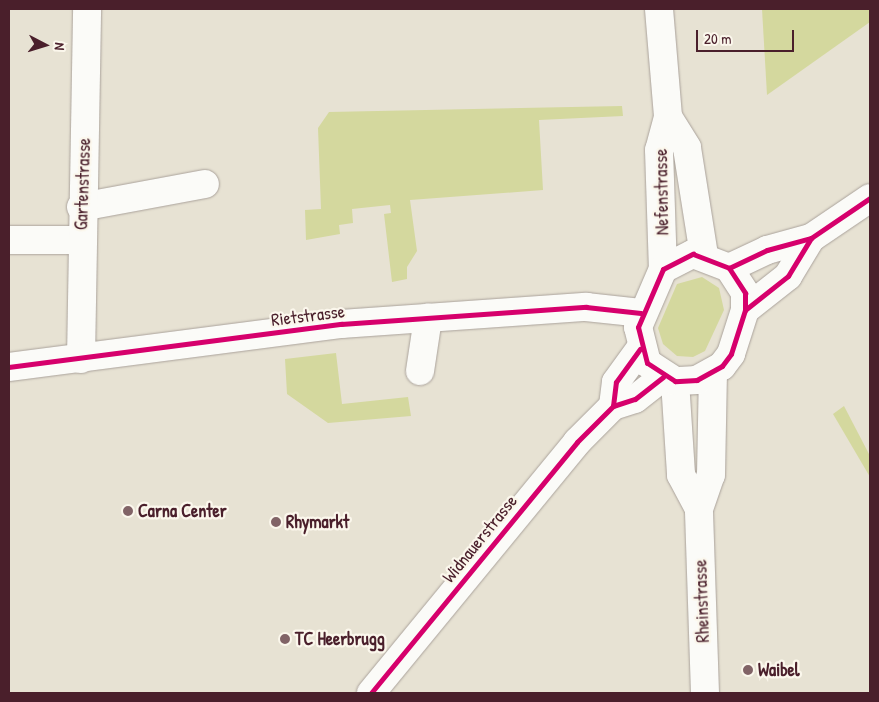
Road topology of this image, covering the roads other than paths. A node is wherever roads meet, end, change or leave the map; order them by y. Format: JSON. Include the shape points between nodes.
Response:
{"nodes":[{"id":1,"x":88,"y":9,"type":"edge"},
{"id":2,"x":659,"y":9,"type":"edge"},
{"id":3,"x":668,"y":117,"type":"junction"},
{"id":4,"x":205,"y":184,"type":"dead end"},
{"id":5,"x":870,"y":198,"type":"edge"},
{"id":6,"x":81,"y":207,"type":"junction"},
{"id":7,"x":811,"y":238,"type":"junction"},
{"id":8,"x":9,"y":240,"type":"edge"},
{"id":9,"x":81,"y":240,"type":"junction"},
{"id":10,"x":704,"y":255,"type":"junction"},
{"id":11,"x":730,"y":268,"type":"junction"},
{"id":12,"x":663,"y":269,"type":"junction"},
{"id":13,"x":745,"y":310,"type":"junction"},
{"id":14,"x":641,"y":313,"type":"junction"},
{"id":15,"x":428,"y":318,"type":"junction"},
{"id":16,"x":640,"y":350,"type":"junction"},
{"id":17,"x":81,"y":359,"type":"junction"},
{"id":18,"x":9,"y":367,"type":"edge"},
{"id":19,"x":420,"y":370,"type":"dead end"},
{"id":20,"x":713,"y":372,"type":"junction"},
{"id":21,"x":669,"y":379,"type":"junction"},
{"id":22,"x":613,"y":406,"type":"junction"},
{"id":23,"x":699,"y":509,"type":"junction"},
{"id":24,"x":371,"y":693,"type":"edge"},
{"id":25,"x":705,"y":693,"type":"edge"}],
"edges":[{"from":1,"to":6,"type":"street","name":"Gartenstrasse"},
{"from":2,"to":3,"type":"street","name":"Nefenstrasse"},
{"from":3,"to":10,"type":"street","name":"Nefenstrasse","via":[[687,148]]},
{"from":3,"to":12,"type":"street","name":"Nefenstrasse","via":[[659,150]]},
{"from":4,"to":6,"type":"street"},
{"from":5,"to":7,"type":"street"},
{"from":6,"to":9,"type":"street","name":"Gartenstrasse"},
{"from":7,"to":11,"type":"street","via":[[767,250]]},
{"from":7,"to":13,"type":"street","via":[[788,276]]},
{"from":8,"to":9,"type":"street"},
{"from":9,"to":17,"type":"street","name":"Gartenstrasse"},
{"from":10,"to":11,"type":"street"},
{"from":10,"to":12,"type":"street","via":[[681,258]]},
{"from":11,"to":13,"type":"street","via":[[745,293]]},
{"from":12,"to":14,"type":"street"},
{"from":13,"to":20,"type":"street","via":[[731,354]]},
{"from":14,"to":15,"type":"street","name":"Rietstrasse","via":[[586,308]]},
{"from":14,"to":16,"type":"street"},
{"from":15,"to":17,"type":"street","name":"Rietstrasse","via":[[341,324]]},
{"from":15,"to":19,"type":"street"},
{"from":16,"to":21,"type":"street"},
{"from":16,"to":22,"type":"street","via":[[616,382]]},
{"from":17,"to":18,"type":"street","name":"Rietstrasse"},
{"from":20,"to":21,"type":"street","via":[[697,380]]},
{"from":20,"to":23,"type":"street","name":"Rheinstrasse","via":[[711,476]]},
{"from":21,"to":22,"type":"street","name":"Widnauerstrasse","via":[[635,399]]},
{"from":21,"to":23,"type":"street","name":"Rheinstrasse","via":[[681,475]]},
{"from":22,"to":24,"type":"street","name":"Widnauerstrasse","via":[[577,442]]},
{"from":23,"to":25,"type":"street","name":"Rheinstrasse"}]}
